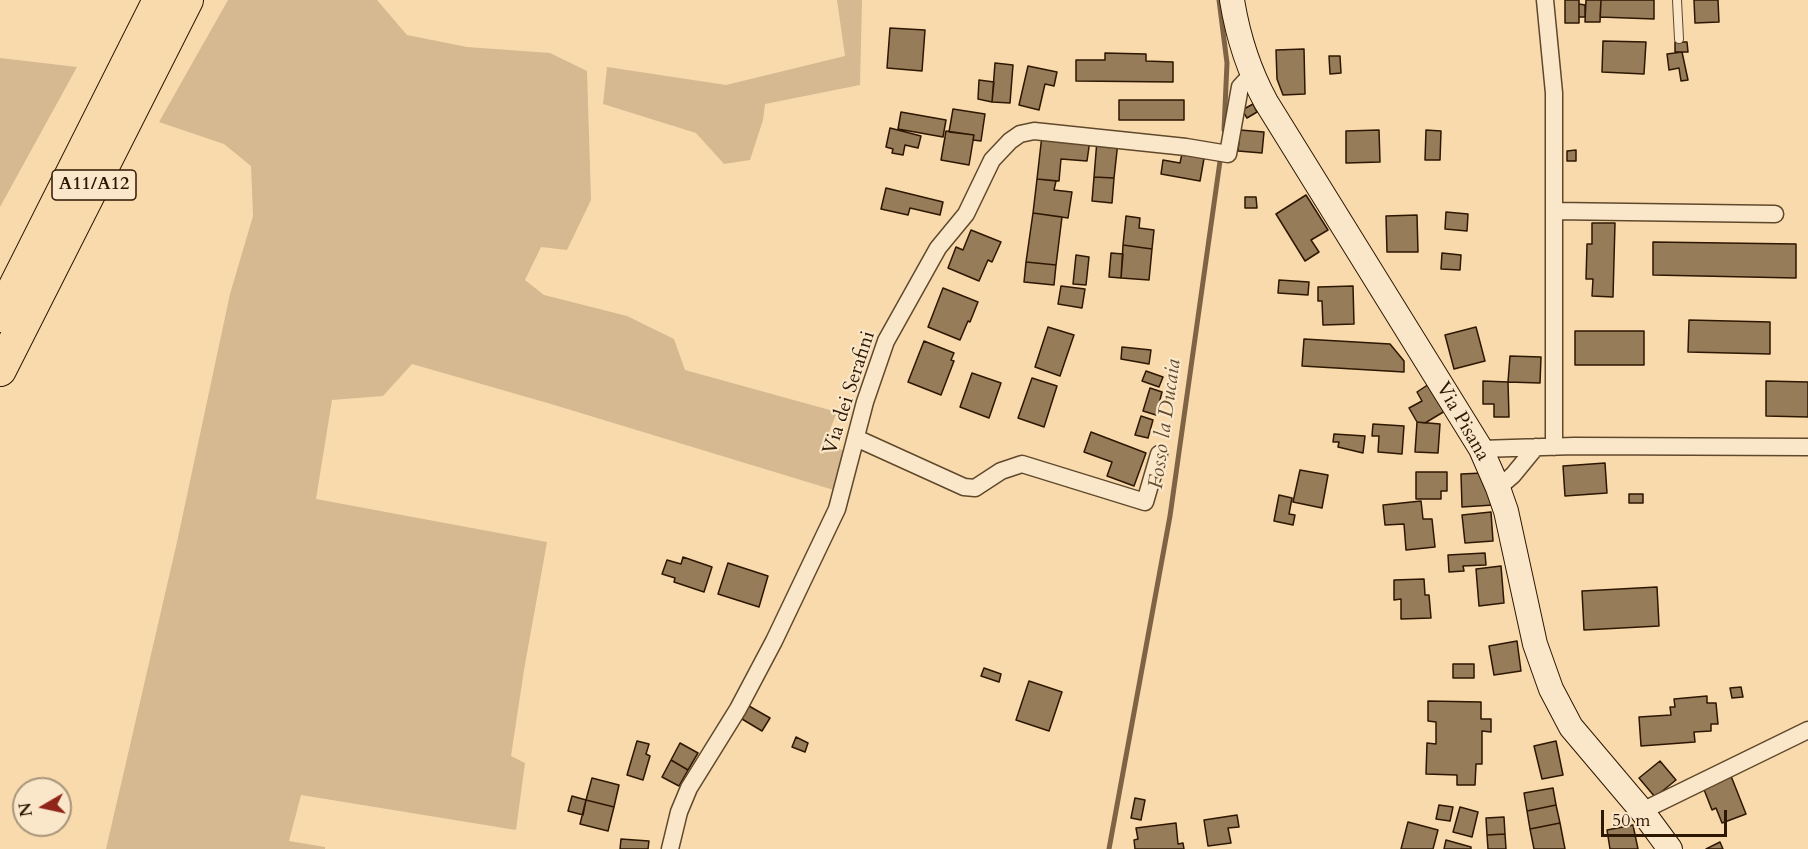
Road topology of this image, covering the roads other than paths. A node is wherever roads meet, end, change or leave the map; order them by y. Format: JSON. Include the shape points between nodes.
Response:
{"nodes":[{"id":1,"x":159,"y":0,"type":"edge"},
{"id":2,"x":187,"y":0,"type":"edge"},
{"id":3,"x":1232,"y":0,"type":"edge"},
{"id":4,"x":1545,"y":0,"type":"edge"},
{"id":5,"x":1677,"y":0,"type":"edge"},
{"id":6,"x":1679,"y":39,"type":"dead end"},
{"id":7,"x":1251,"y":75,"type":"junction"},
{"id":8,"x":1554,"y":211,"type":"junction"},
{"id":9,"x":1775,"y":214,"type":"dead end"},
{"id":10,"x":0,"y":316,"type":"edge"},
{"id":11,"x":0,"y":370,"type":"edge"},
{"id":12,"x":856,"y":438,"type":"junction"},
{"id":13,"x":1536,"y":447,"type":"junction"},
{"id":14,"x":1554,"y":447,"type":"junction"},
{"id":15,"x":1808,"y":447,"type":"edge"},
{"id":16,"x":1481,"y":449,"type":"junction"},
{"id":17,"x":1159,"y":454,"type":"dead end"},
{"id":18,"x":1498,"y":488,"type":"junction"},
{"id":19,"x":1808,"y":730,"type":"edge"},
{"id":20,"x":1642,"y":811,"type":"junction"},
{"id":21,"x":670,"y":849,"type":"edge"},
{"id":22,"x":1670,"y":849,"type":"edge"}],
"edges":[{"from":1,"to":10,"type":"highway","number":"A11/A12"},
{"from":2,"to":11,"type":"highway","number":"A11/A12"},
{"from":3,"to":7,"type":"main road","name":"Via Pisana"},
{"from":4,"to":8,"type":"street","via":[[1554,93]]},
{"from":5,"to":6,"type":"lane"},
{"from":7,"to":12,"type":"street","name":"Via dei Serafini","via":[[1240,87],[1220,152],[1034,131],[1010,141],[992,160],[966,214],[938,248],[886,341]]},
{"from":7,"to":16,"type":"main road","name":"Via Pisana"},
{"from":8,"to":9,"type":"street"},
{"from":8,"to":14,"type":"street"},
{"from":12,"to":17,"type":"street","via":[[964,488],[975,488],[1001,471],[1022,464],[1145,502]]},
{"from":12,"to":21,"type":"street","name":"Via dei Serafini","via":[[837,509],[759,670],[689,788]]},
{"from":13,"to":14,"type":"street"},
{"from":13,"to":16,"type":"street"},
{"from":13,"to":18,"type":"street"},
{"from":14,"to":15,"type":"street"},
{"from":16,"to":18,"type":"main road","name":"Via Pisana"},
{"from":18,"to":20,"type":"main road","name":"Via Pisana","via":[[1535,644],[1551,689],[1571,727]]},
{"from":19,"to":20,"type":"street"},
{"from":20,"to":22,"type":"main road","name":"Via Pisana"}]}
